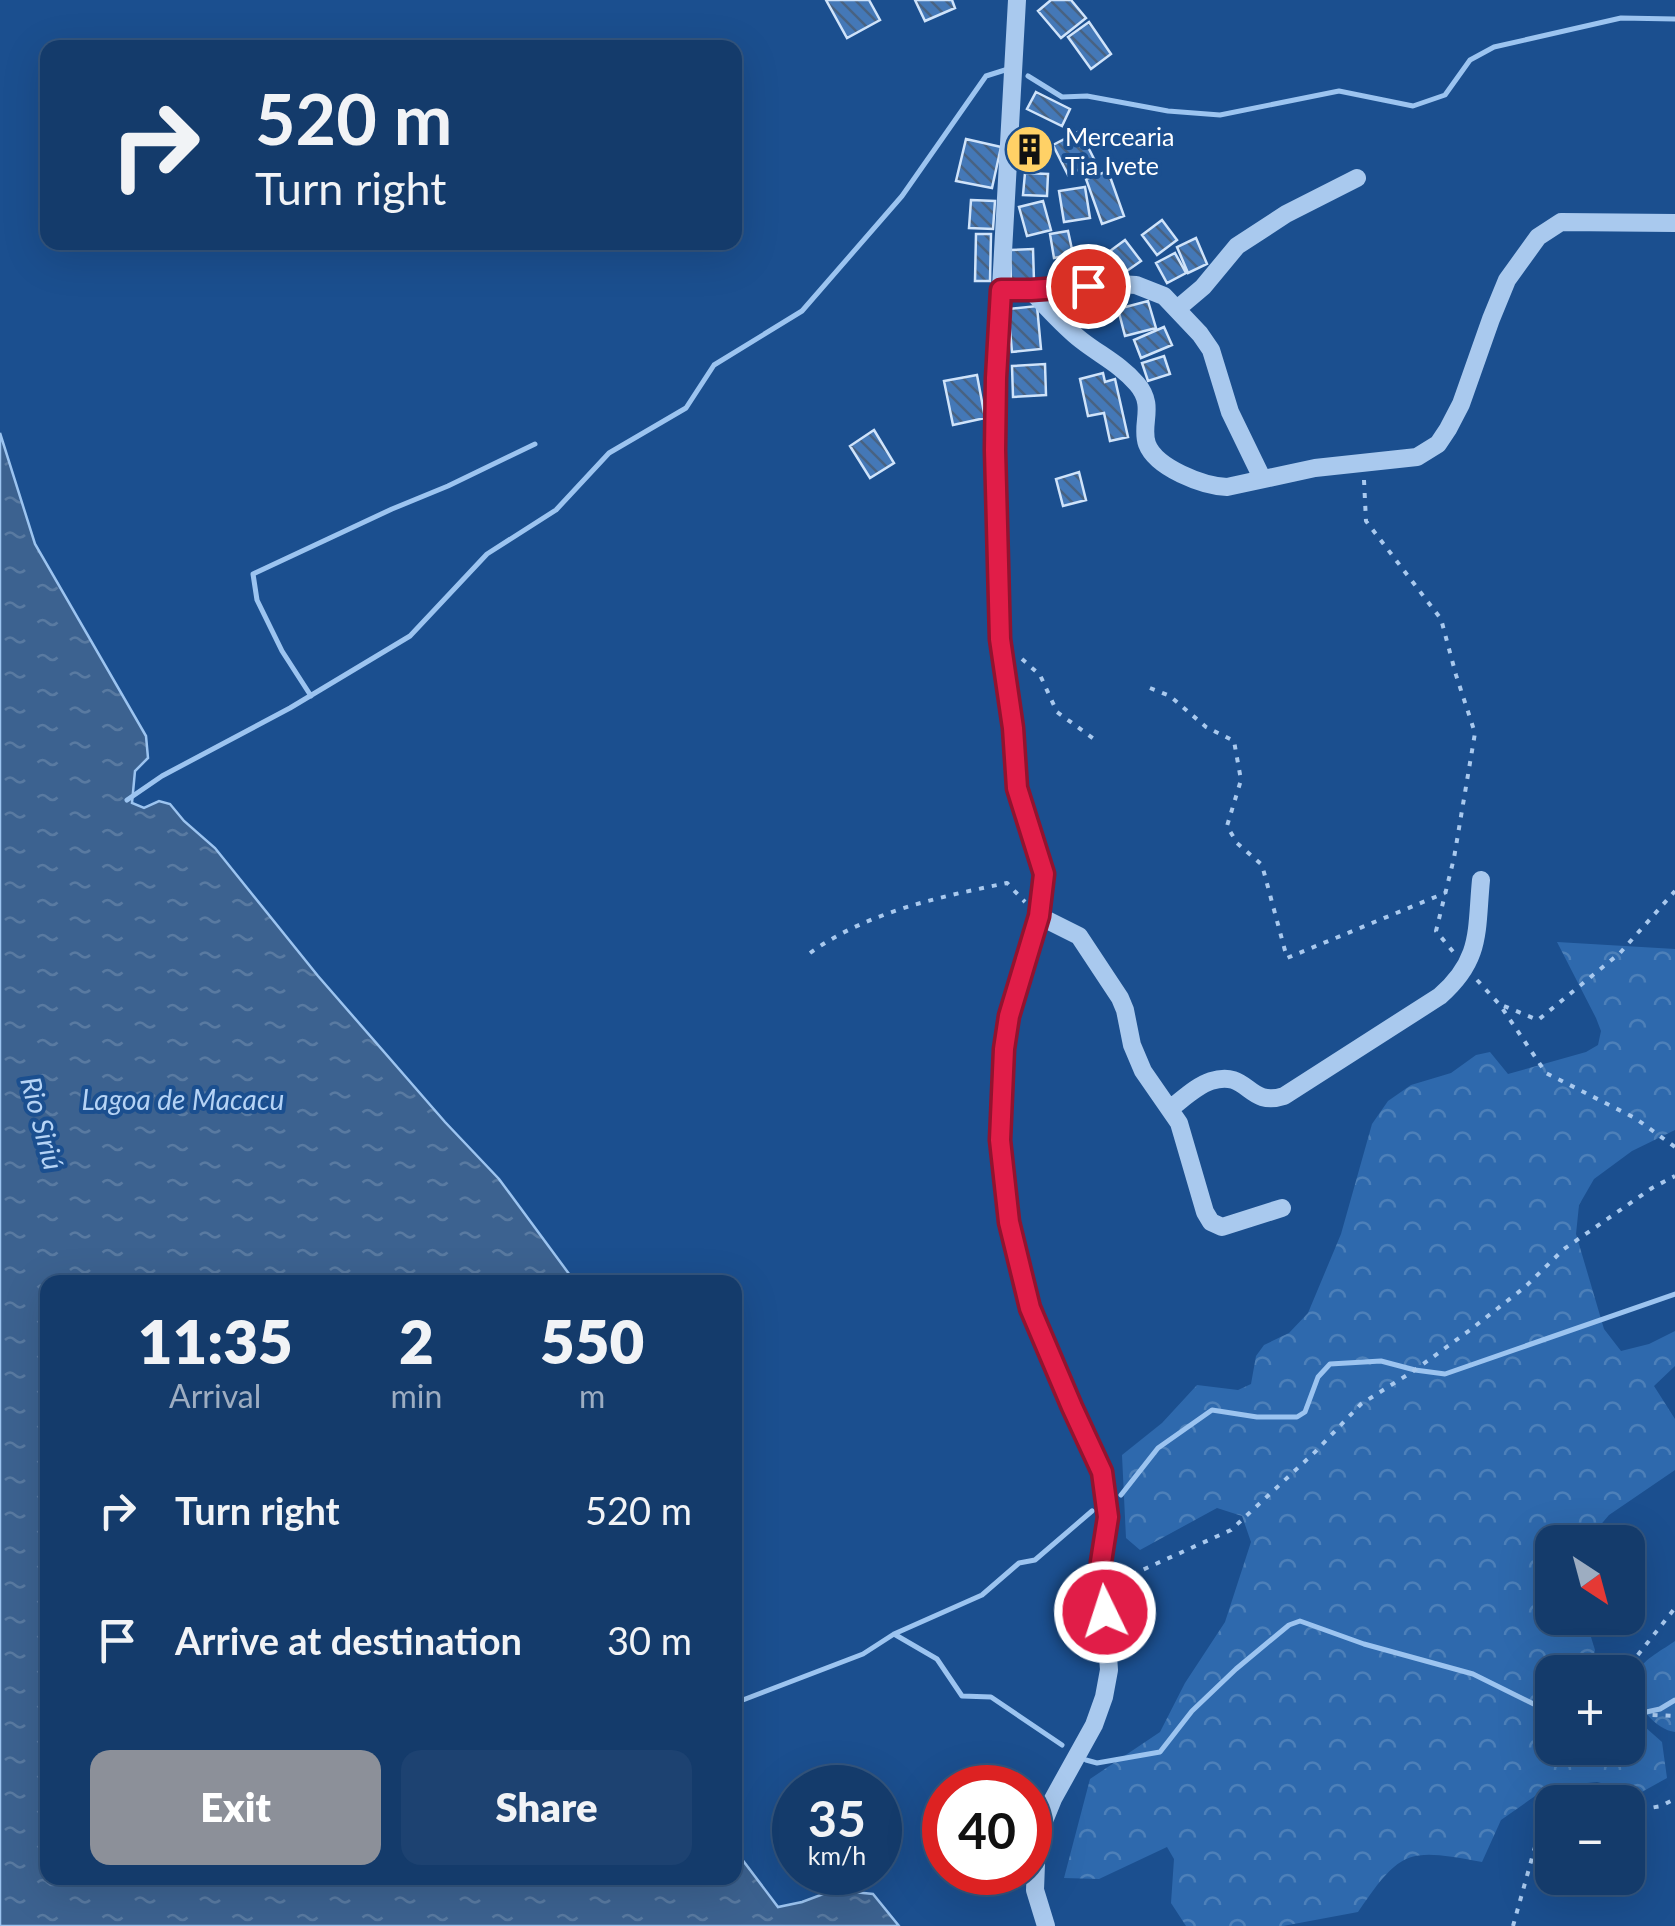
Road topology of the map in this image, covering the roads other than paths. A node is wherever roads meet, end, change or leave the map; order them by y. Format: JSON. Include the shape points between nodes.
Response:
{"nodes":[{"id":1,"x":1017,"y":0,"type":"edge"},
{"id":2,"x":1357,"y":178,"type":"dead end"},
{"id":3,"x":1675,"y":222,"type":"edge"},
{"id":4,"x":1001,"y":290,"type":"junction"},
{"id":5,"x":1031,"y":290,"type":"junction"},
{"id":6,"x":1177,"y":309,"type":"junction"},
{"id":7,"x":1262,"y":478,"type":"junction"},
{"id":8,"x":1481,"y":880,"type":"dead end"},
{"id":9,"x":1039,"y":916,"type":"junction"},
{"id":10,"x":1171,"y":1108,"type":"junction"},
{"id":11,"x":1282,"y":1208,"type":"dead end"},
{"id":12,"x":1046,"y":1926,"type":"edge"}],
"edges":[{"from":1,"to":4,"type":"street"},
{"from":2,"to":6,"type":"street","via":[[1237,246]]},
{"from":3,"to":7,"type":"street","via":[[1561,222],[1538,237],[1507,280],[1462,404],[1438,444],[1416,457]]},
{"from":4,"to":5,"type":"street"},
{"from":4,"to":9,"type":"street","via":[[995,432],[1000,639],[1017,788],[1044,874]]},
{"from":5,"to":6,"type":"street","via":[[1136,285]]},
{"from":5,"to":7,"type":"street","via":[[1080,340],[1138,384],[1147,399],[1147,444],[1162,462],[1216,487]]},
{"from":6,"to":7,"type":"street","via":[[1211,350],[1230,412]]},
{"from":8,"to":10,"type":"street","via":[[1474,948],[1466,968],[1440,996],[1284,1096],[1262,1100],[1225,1079],[1210,1081]]},
{"from":9,"to":10,"type":"street","via":[[1078,936],[1120,998],[1143,1071]]},
{"from":9,"to":12,"type":"street","via":[[1004,1049],[1000,1140],[1009,1222],[1030,1308],[1102,1472],[1108,1517],[1101,1562],[1109,1670],[1094,1725],[1037,1838],[1035,1890]]},
{"from":10,"to":11,"type":"street","via":[[1211,1222],[1222,1227]]}]}
